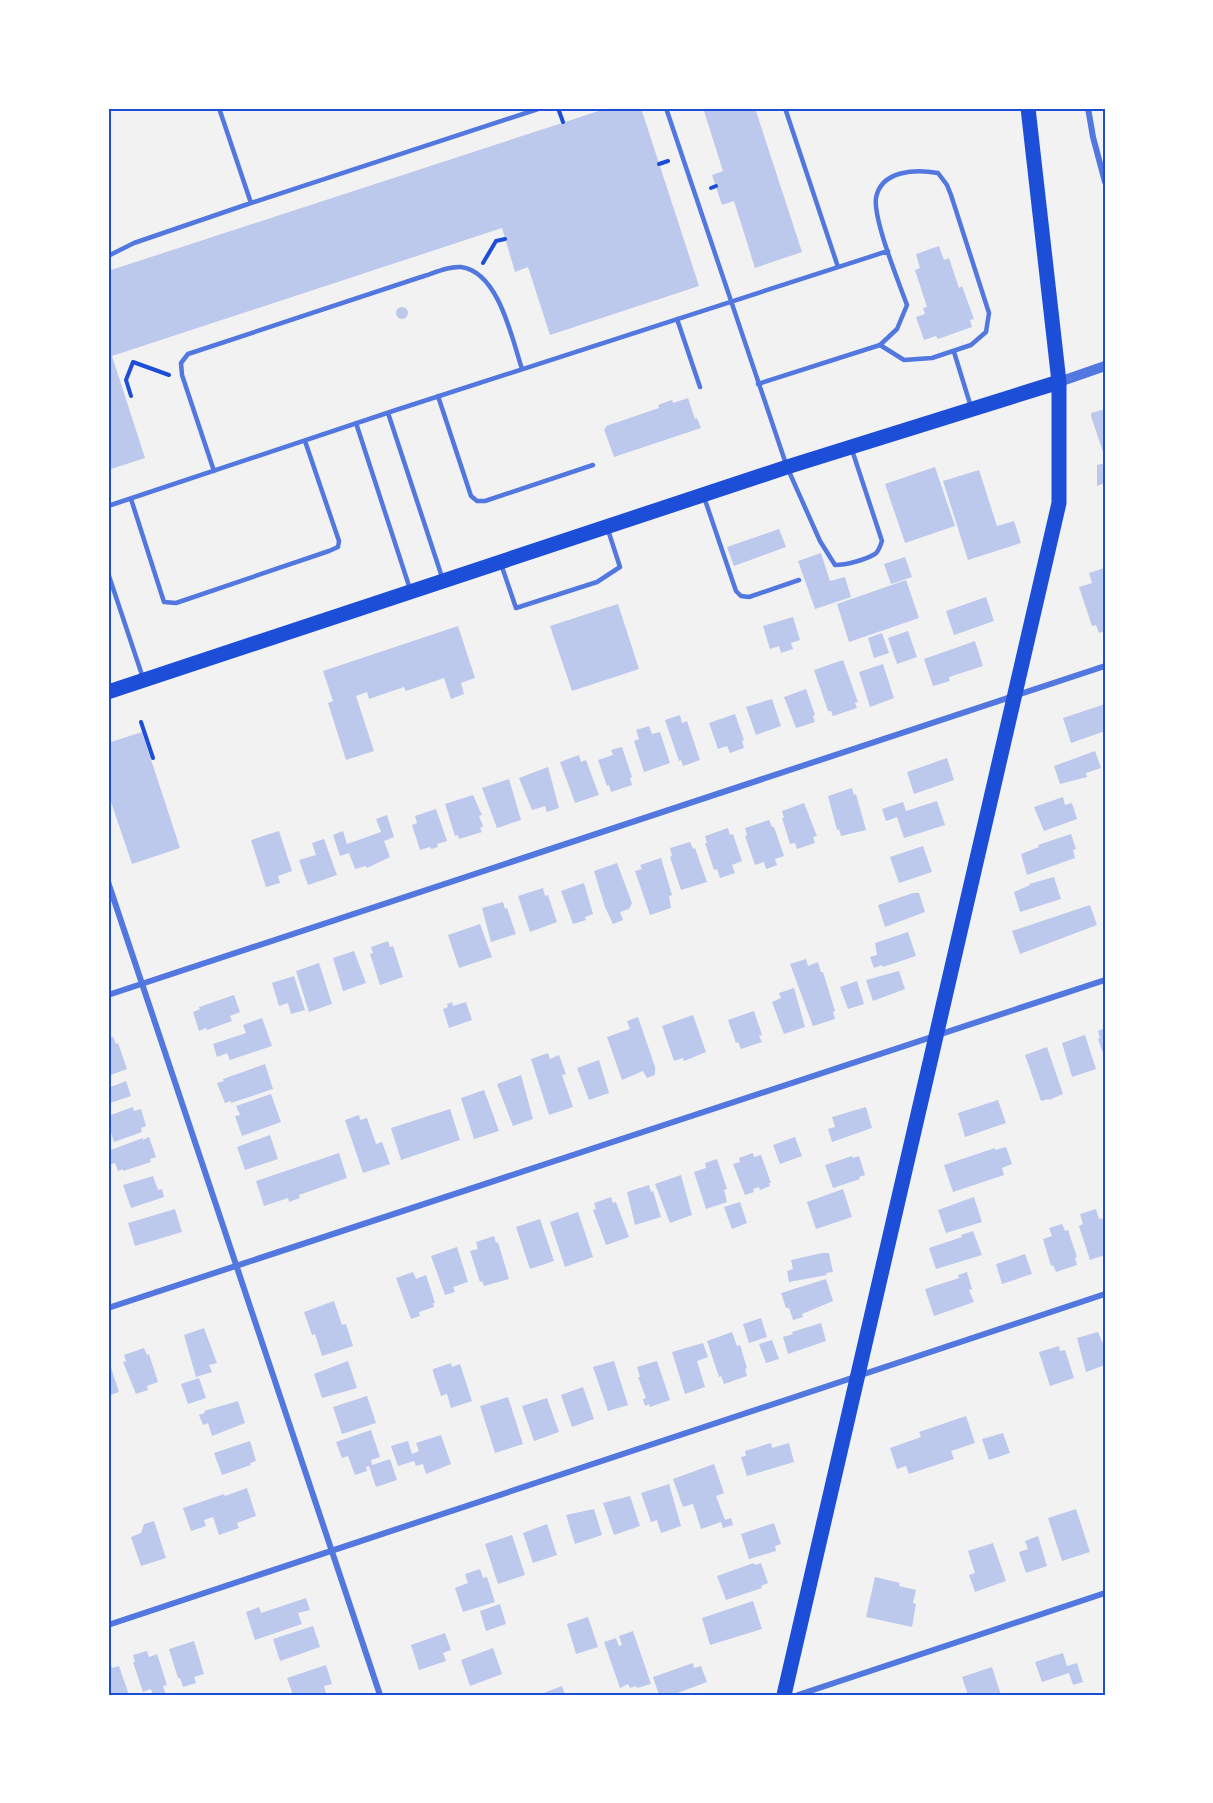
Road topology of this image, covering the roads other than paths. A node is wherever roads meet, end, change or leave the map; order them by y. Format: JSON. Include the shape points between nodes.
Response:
{"nodes":[{"id":1,"x":219,"y":108,"type":"edge"},
{"id":2,"x":541,"y":108,"type":"edge"},
{"id":3,"x":666,"y":108,"type":"edge"},
{"id":4,"x":785,"y":108,"type":"edge"},
{"id":5,"x":1028,"y":108,"type":"edge"},
{"id":6,"x":1088,"y":108,"type":"edge"},
{"id":7,"x":1105,"y":182,"type":"edge"},
{"id":8,"x":251,"y":203,"type":"junction"},
{"id":9,"x":888,"y":251,"type":"junction"},
{"id":10,"x":108,"y":256,"type":"edge"},
{"id":11,"x":838,"y":267,"type":"junction"},
{"id":12,"x":730,"y":302,"type":"junction"},
{"id":13,"x":677,"y":319,"type":"junction"},
{"id":14,"x":880,"y":345,"type":"junction"},
{"id":15,"x":954,"y":352,"type":"junction"},
{"id":16,"x":1105,"y":366,"type":"edge"},
{"id":17,"x":522,"y":369,"type":"junction"},
{"id":18,"x":1059,"y":381,"type":"junction"},
{"id":19,"x":758,"y":384,"type":"junction"},
{"id":20,"x":700,"y":387,"type":"dead end"},
{"id":21,"x":438,"y":396,"type":"junction"},
{"id":22,"x":972,"y":409,"type":"junction"},
{"id":23,"x":388,"y":413,"type":"junction"},
{"id":24,"x":356,"y":423,"type":"junction"},
{"id":25,"x":305,"y":441,"type":"junction"},
{"id":26,"x":851,"y":447,"type":"junction"},
{"id":27,"x":593,"y":465,"type":"dead end"},
{"id":28,"x":787,"y":466,"type":"junction"},
{"id":29,"x":214,"y":471,"type":"junction"},
{"id":30,"x":704,"y":494,"type":"junction"},
{"id":31,"x":131,"y":499,"type":"junction"},
{"id":32,"x":108,"y":506,"type":"edge"},
{"id":33,"x":607,"y":526,"type":"junction"},
{"id":34,"x":500,"y":561,"type":"junction"},
{"id":35,"x":108,"y":573,"type":"edge"},
{"id":36,"x":443,"y":580,"type":"junction"},
{"id":37,"x":799,"y":580,"type":"dead end"},
{"id":38,"x":411,"y":591,"type":"junction"},
{"id":39,"x":1105,"y":666,"type":"edge"},
{"id":40,"x":144,"y":680,"type":"junction"},
{"id":41,"x":108,"y":692,"type":"edge"},
{"id":42,"x":1016,"y":696,"type":"junction"},
{"id":43,"x":108,"y":882,"type":"edge"},
{"id":44,"x":1105,"y":980,"type":"edge"},
{"id":45,"x":141,"y":984,"type":"junction"},
{"id":46,"x":108,"y":995,"type":"edge"},
{"id":47,"x":938,"y":1036,"type":"junction"},
{"id":48,"x":236,"y":1265,"type":"junction"},
{"id":49,"x":1105,"y":1294,"type":"edge"},
{"id":50,"x":108,"y":1308,"type":"edge"},
{"id":51,"x":858,"y":1376,"type":"junction"},
{"id":52,"x":333,"y":1551,"type":"junction"},
{"id":53,"x":1105,"y":1593,"type":"edge"},
{"id":54,"x":108,"y":1625,"type":"edge"},
{"id":55,"x":380,"y":1695,"type":"edge"},
{"id":56,"x":784,"y":1695,"type":"edge"},
{"id":57,"x":798,"y":1695,"type":"edge"}],
"edges":[{"from":1,"to":8,"type":"lane"},
{"from":2,"to":8,"type":"lane"},
{"from":3,"to":12,"type":"lane"},
{"from":4,"to":11,"type":"lane"},
{"from":5,"to":18,"type":"main road"},
{"from":6,"to":7,"type":"street"},
{"from":8,"to":10,"type":"lane","via":[[134,243]]},
{"from":9,"to":11,"type":"lane"},
{"from":9,"to":14,"type":"lane","via":[[907,305],[897,328]]},
{"from":9,"to":15,"type":"lane","via":[[876,214],[876,197],[886,181],[903,172],[938,173],[951,195],[989,313],[986,332],[971,345]]},
{"from":11,"to":12,"type":"lane"},
{"from":12,"to":13,"type":"lane"},
{"from":12,"to":19,"type":"lane"},
{"from":13,"to":17,"type":"lane"},
{"from":13,"to":20,"type":"lane"},
{"from":14,"to":15,"type":"lane","via":[[904,360]]},
{"from":14,"to":19,"type":"lane"},
{"from":15,"to":22,"type":"lane"},
{"from":16,"to":18,"type":"street"},
{"from":17,"to":21,"type":"lane"},
{"from":17,"to":29,"type":"lane","via":[[496,293],[485,279],[463,267],[448,268],[188,354],[181,363],[184,380]]},
{"from":18,"to":22,"type":"main road"},
{"from":18,"to":42,"type":"main road","via":[[1059,503]]},
{"from":19,"to":28,"type":"lane"},
{"from":21,"to":23,"type":"lane"},
{"from":21,"to":27,"type":"lane","via":[[471,496],[477,501]]},
{"from":22,"to":26,"type":"main road"},
{"from":23,"to":24,"type":"lane"},
{"from":23,"to":36,"type":"lane"},
{"from":24,"to":25,"type":"lane"},
{"from":24,"to":38,"type":"lane"},
{"from":25,"to":29,"type":"lane"},
{"from":25,"to":31,"type":"lane","via":[[338,547],[196,597],[164,602]]},
{"from":26,"to":28,"type":"main road"},
{"from":26,"to":28,"type":"lane","via":[[882,541],[874,555],[842,565],[831,561]]},
{"from":28,"to":30,"type":"main road"},
{"from":29,"to":31,"type":"lane"},
{"from":30,"to":33,"type":"main road"},
{"from":30,"to":37,"type":"lane","via":[[735,591],[749,597]]},
{"from":31,"to":32,"type":"lane"},
{"from":33,"to":34,"type":"main road"},
{"from":33,"to":34,"type":"lane","via":[[620,567],[597,582],[516,608]]},
{"from":34,"to":36,"type":"main road"},
{"from":35,"to":40,"type":"lane"},
{"from":36,"to":38,"type":"main road"},
{"from":38,"to":40,"type":"main road"},
{"from":39,"to":42,"type":"street"},
{"from":40,"to":41,"type":"main road"},
{"from":42,"to":45,"type":"street"},
{"from":42,"to":47,"type":"main road"},
{"from":43,"to":45,"type":"street"},
{"from":44,"to":47,"type":"street"},
{"from":45,"to":46,"type":"street"},
{"from":45,"to":48,"type":"street"},
{"from":47,"to":48,"type":"street"},
{"from":47,"to":51,"type":"main road"},
{"from":48,"to":50,"type":"street"},
{"from":48,"to":52,"type":"street"},
{"from":49,"to":51,"type":"street"},
{"from":51,"to":52,"type":"street"},
{"from":51,"to":56,"type":"main road"},
{"from":52,"to":54,"type":"street"},
{"from":52,"to":55,"type":"street"},
{"from":53,"to":57,"type":"street"}]}
